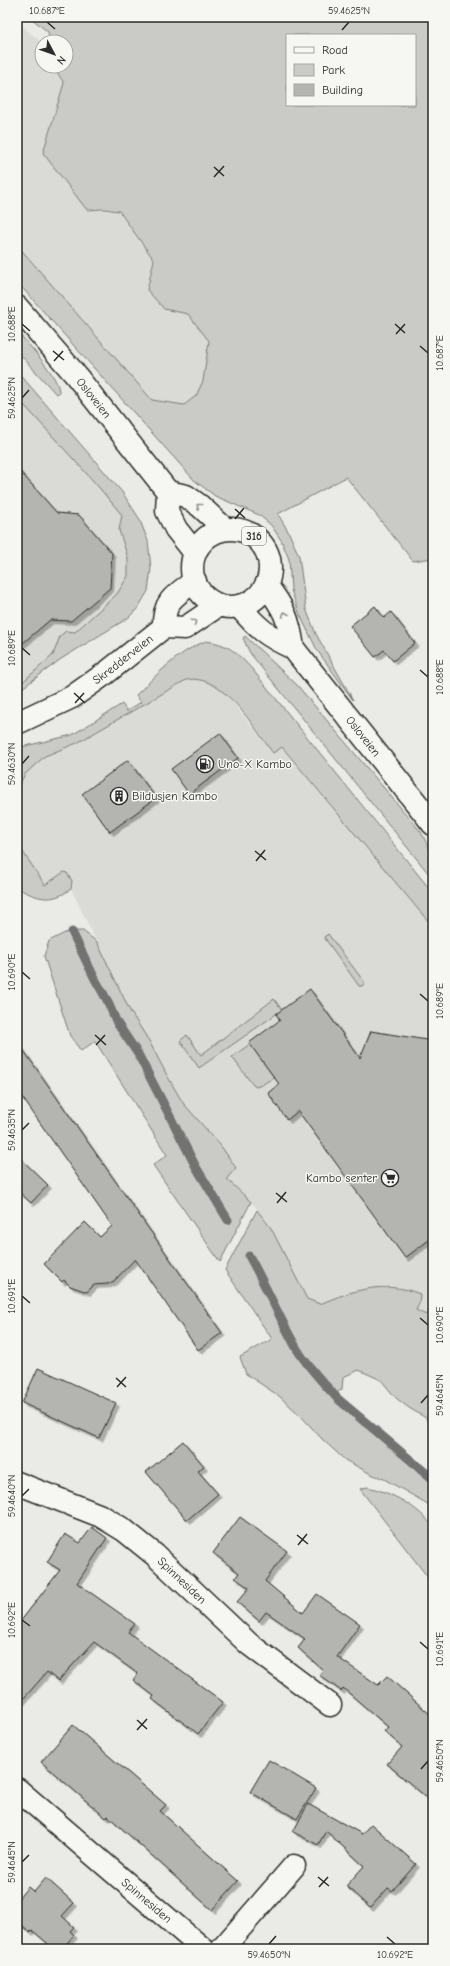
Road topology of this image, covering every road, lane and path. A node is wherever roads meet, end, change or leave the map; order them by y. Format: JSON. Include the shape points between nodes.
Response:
{"nodes":[{"id":1,"x":17,"y":307,"type":"edge"},
{"id":2,"x":168,"y":492,"type":"junction"},
{"id":3,"x":225,"y":529,"type":"junction"},
{"id":4,"x":195,"y":553,"type":"junction"},
{"id":5,"x":195,"y":581,"type":"junction"},
{"id":6,"x":266,"y":585,"type":"junction"},
{"id":7,"x":229,"y":605,"type":"junction"},
{"id":8,"x":164,"y":628,"type":"junction"},
{"id":9,"x":293,"y":648,"type":"junction"},
{"id":10,"x":17,"y":723,"type":"edge"},
{"id":11,"x":433,"y":824,"type":"edge"},
{"id":12,"x":17,"y":1483,"type":"edge"},
{"id":13,"x":330,"y":1705,"type":"dead end"},
{"id":14,"x":17,"y":1789,"type":"edge"},
{"id":15,"x":294,"y":1866,"type":"dead end"},
{"id":16,"x":203,"y":1949,"type":"edge"},
{"id":17,"x":222,"y":1949,"type":"edge"}],
"edges":[{"from":1,"to":2,"type":"street","name":"Osloveien","via":[[74,373]]},
{"from":3,"to":2,"type":"street","number":"316","one_way":true,"via":[[186,496]]},
{"from":2,"to":4,"type":"street","via":[[167,511],[176,529]]},
{"from":3,"to":4,"type":"street","number":"316","via":[[202,542]]},
{"from":3,"to":6,"type":"street","number":"316","via":[[246,532],[262,544],[270,564],[270,575]]},
{"from":4,"to":5,"type":"street"},
{"from":5,"to":7,"type":"street","via":[[208,599]]},
{"from":5,"to":8,"type":"street","name":"Skredderveien","via":[[171,598],[164,614]]},
{"from":6,"to":7,"type":"street","via":[[255,598]]},
{"from":9,"to":6,"type":"street","one_way":true,"via":[[290,625],[281,604]]},
{"from":8,"to":7,"type":"street","name":"Skredderveien","one_way":true,"via":[[185,628]]},
{"from":7,"to":9,"type":"street","name":"Osloveien","via":[[271,638]]},
{"from":8,"to":10,"type":"street","name":"Skredderveien","via":[[72,697]]},
{"from":9,"to":11,"type":"street","name":"Osloveien"},
{"from":12,"to":13,"type":"street","name":"Spinnesiden","via":[[101,1516],[124,1530],[155,1555],[249,1644]]},
{"from":14,"to":16,"type":"street","name":"Spinnesiden"},
{"from":15,"to":17,"type":"street"}]}
